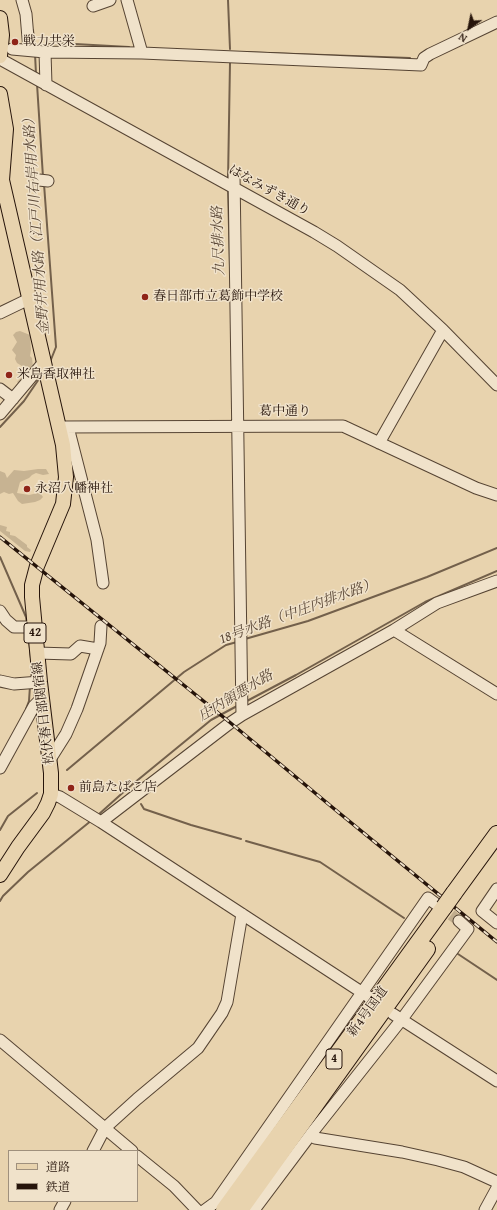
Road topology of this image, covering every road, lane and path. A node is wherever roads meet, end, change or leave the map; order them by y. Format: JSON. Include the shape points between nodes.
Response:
{"nodes":[{"id":1,"x":22,"y":0,"type":"edge"},
{"id":2,"x":127,"y":0,"type":"edge"},
{"id":3,"x":106,"y":1,"type":"edge"},
{"id":4,"x":92,"y":6,"type":"dead end"},
{"id":5,"x":0,"y":18,"type":"edge"},
{"id":6,"x":497,"y":22,"type":"edge"},
{"id":7,"x":35,"y":51,"type":"junction"},
{"id":8,"x":142,"y":53,"type":"junction"},
{"id":9,"x":4,"y":55,"type":"edge"},
{"id":10,"x":46,"y":85,"type":"junction"},
{"id":11,"x":0,"y":94,"type":"edge"},
{"id":12,"x":234,"y":175,"type":"dead end"},
{"id":13,"x":1,"y":180,"type":"edge"},
{"id":14,"x":230,"y":186,"type":"junction"},
{"id":15,"x":29,"y":299,"type":"junction"},
{"id":16,"x":0,"y":313,"type":"edge"},
{"id":17,"x":444,"y":330,"type":"junction"},
{"id":18,"x":43,"y":364,"type":"junction"},
{"id":19,"x":497,"y":385,"type":"edge"},
{"id":20,"x":0,"y":389,"type":"edge"},
{"id":21,"x":13,"y":399,"type":"junction"},
{"id":22,"x":0,"y":414,"type":"edge"},
{"id":23,"x":238,"y":426,"type":"junction"},
{"id":24,"x":63,"y":427,"type":"junction"},
{"id":25,"x":380,"y":442,"type":"junction"},
{"id":26,"x":497,"y":495,"type":"edge"},
{"id":27,"x":497,"y":580,"type":"edge"},
{"id":28,"x":103,"y":583,"type":"dead end"},
{"id":29,"x":0,"y":611,"type":"edge"},
{"id":30,"x":101,"y":626,"type":"dead end"},
{"id":31,"x":35,"y":627,"type":"junction"},
{"id":32,"x":394,"y":630,"type":"junction"},
{"id":33,"x":98,"y":649,"type":"junction"},
{"id":34,"x":37,"y":653,"type":"junction"},
{"id":35,"x":0,"y":681,"type":"edge"},
{"id":36,"x":40,"y":682,"type":"junction"},
{"id":37,"x":497,"y":694,"type":"edge"},
{"id":38,"x":42,"y":698,"type":"junction"},
{"id":39,"x":242,"y":712,"type":"junction"},
{"id":40,"x":49,"y":761,"type":"junction"},
{"id":41,"x":0,"y":768,"type":"edge"},
{"id":42,"x":50,"y":794,"type":"junction"},
{"id":43,"x":101,"y":822,"type":"junction"},
{"id":44,"x":497,"y":834,"type":"edge"},
{"id":45,"x":497,"y":853,"type":"edge"},
{"id":46,"x":0,"y":875,"type":"edge"},
{"id":47,"x":497,"y":889,"type":"edge"},
{"id":48,"x":459,"y":896,"type":"junction"},
{"id":49,"x":448,"y":912,"type":"junction"},
{"id":50,"x":242,"y":917,"type":"junction"},
{"id":51,"x":497,"y":923,"type":"edge"},
{"id":52,"x":365,"y":994,"type":"junction"},
{"id":53,"x":398,"y":1017,"type":"junction"},
{"id":54,"x":0,"y":1040,"type":"edge"},
{"id":55,"x":497,"y":1081,"type":"edge"},
{"id":56,"x":105,"y":1128,"type":"junction"},
{"id":57,"x":311,"y":1134,"type":"junction"},
{"id":58,"x":93,"y":1150,"type":"edge"},
{"id":59,"x":131,"y":1150,"type":"edge"},
{"id":60,"x":138,"y":1157,"type":"edge"},
{"id":61,"x":497,"y":1182,"type":"edge"},
{"id":62,"x":497,"y":1188,"type":"edge"},
{"id":63,"x":197,"y":1210,"type":"edge"},
{"id":64,"x":205,"y":1210,"type":"edge"},
{"id":65,"x":224,"y":1210,"type":"edge"},
{"id":66,"x":240,"y":1210,"type":"edge"},
{"id":67,"x":254,"y":1210,"type":"edge"},
{"id":68,"x":485,"y":1210,"type":"edge"}],
"edges":[{"from":1,"to":7,"type":"street"},
{"from":2,"to":8,"type":"street"},
{"from":3,"to":4,"type":"street"},
{"from":5,"to":9,"type":"main road"},
{"from":6,"to":8,"type":"street","via":[[430,54],[424,58],[421,65]]},
{"from":7,"to":8,"type":"street"},
{"from":7,"to":9,"type":"street"},
{"from":7,"to":10,"type":"street"},
{"from":9,"to":10,"type":"street","name":"はなみずき通り"},
{"from":10,"to":14,"type":"street","name":"はなみずき通り"},
{"from":11,"to":13,"type":"main road","name":"松伏春日部関宿線","number":"42","via":[[6,129]]},
{"from":12,"to":14,"type":"street"},
{"from":13,"to":15,"type":"main road","name":"松伏春日部関宿線","number":"42"},
{"from":14,"to":17,"type":"street","name":"はなみずき通り","via":[[314,232],[359,261],[400,290]]},
{"from":14,"to":23,"type":"street"},
{"from":15,"to":16,"type":"street"},
{"from":15,"to":18,"type":"main road","name":"松伏春日部関宿線","number":"42"},
{"from":17,"to":19,"type":"street","name":"はなみずき通り"},
{"from":17,"to":25,"type":"street"},
{"from":18,"to":21,"type":"street"},
{"from":18,"to":24,"type":"main road","name":"松伏春日部関宿線","number":"42"},
{"from":20,"to":21,"type":"street"},
{"from":21,"to":22,"type":"street"},
{"from":23,"to":24,"type":"street","name":"葛中通り"},
{"from":23,"to":25,"type":"street","name":"葛中通り","via":[[343,426]]},
{"from":23,"to":39,"type":"street"},
{"from":24,"to":28,"type":"street","via":[[97,540]]},
{"from":24,"to":31,"type":"main road","name":"松伏春日部関宿線","number":"42","via":[[65,491],[59,515],[37,566],[32,585]]},
{"from":25,"to":26,"type":"street","name":"葛中通り","via":[[476,488]]},
{"from":27,"to":32,"type":"street","via":[[437,603]]},
{"from":29,"to":31,"type":"street","via":[[14,627]]},
{"from":30,"to":33,"type":"street"},
{"from":31,"to":34,"type":"main road","name":"松伏春日部関宿線","number":"42"},
{"from":32,"to":37,"type":"street"},
{"from":32,"to":39,"type":"street"},
{"from":33,"to":34,"type":"street","via":[[80,646],[71,654]]},
{"from":33,"to":40,"type":"street","via":[[68,728]]},
{"from":34,"to":36,"type":"main road","name":"松伏春日部関宿線","number":"42"},
{"from":35,"to":36,"type":"street","via":[[14,684]]},
{"from":36,"to":38,"type":"main road","name":"松伏春日部関宿線","number":"42"},
{"from":38,"to":40,"type":"main road","name":"松伏春日部関宿線","number":"42"},
{"from":38,"to":41,"type":"street","via":[[34,706]]},
{"from":39,"to":43,"type":"street"},
{"from":40,"to":42,"type":"main road","name":"松伏春日部関宿線","number":"42"},
{"from":42,"to":43,"type":"street","via":[[60,797]]},
{"from":42,"to":46,"type":"main road","name":"松伏春日部関宿線","number":"42","via":[[43,812]]},
{"from":43,"to":50,"type":"street"},
{"from":44,"to":48,"type":"highway","name":"新4号国道","number":"4"},
{"from":45,"to":48,"type":"highway","name":"新4号国道","number":"4"},
{"from":47,"to":51,"type":"street","via":[[482,912]]},
{"from":48,"to":49,"type":"highway","name":"新4号国道","number":"4"},
{"from":49,"to":52,"type":"street","via":[[428,898]]},
{"from":49,"to":53,"type":"street","via":[[468,929]]},
{"from":49,"to":65,"type":"highway","name":"新4号国道","number":"4"},
{"from":49,"to":66,"type":"highway","name":"新4号国道","number":"4"},
{"from":50,"to":52,"type":"street"},
{"from":50,"to":56,"type":"street","via":[[227,1002],[222,1013],[198,1048]]},
{"from":52,"to":64,"type":"street","via":[[216,1202]]},
{"from":53,"to":55,"type":"street"},
{"from":53,"to":57,"type":"street"},
{"from":54,"to":56,"type":"street"},
{"from":56,"to":58,"type":"street"},
{"from":56,"to":59,"type":"street"},
{"from":57,"to":61,"type":"street","via":[[315,1138],[438,1160],[464,1167]]},
{"from":57,"to":67,"type":"street"},
{"from":60,"to":63,"type":"street","via":[[174,1186]]},
{"from":62,"to":68,"type":"street"}]}
